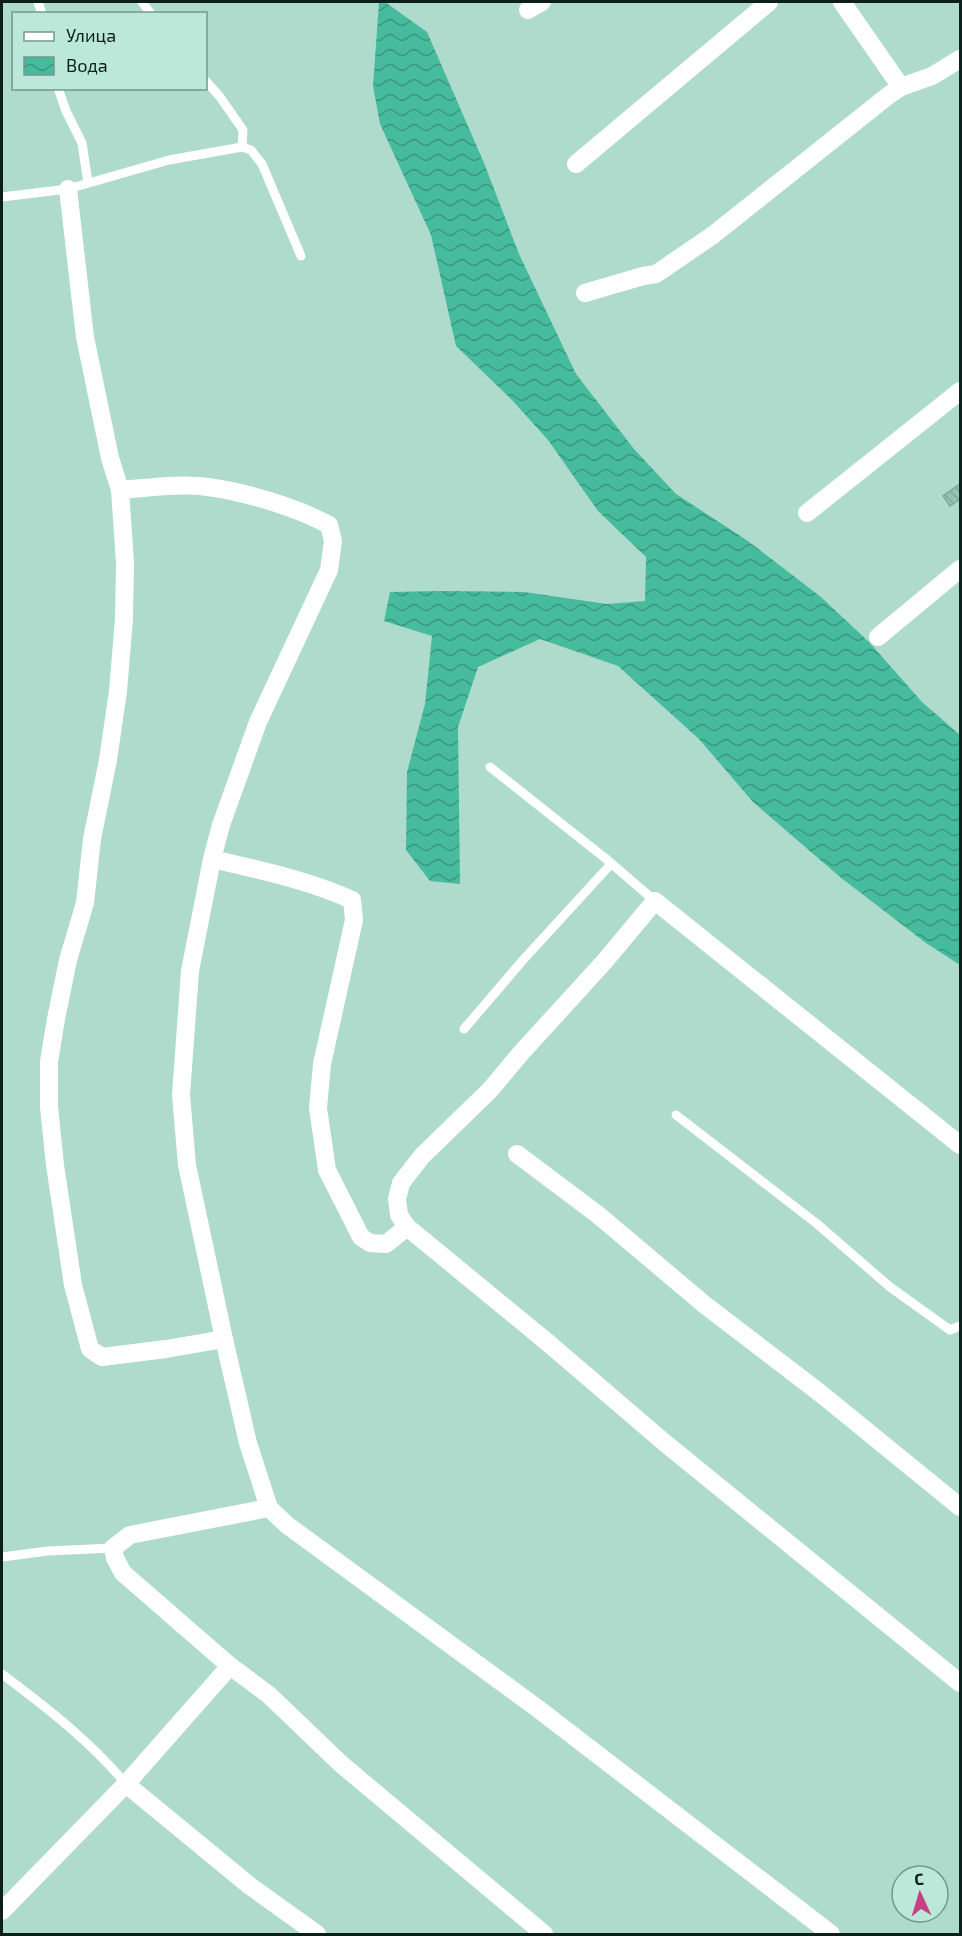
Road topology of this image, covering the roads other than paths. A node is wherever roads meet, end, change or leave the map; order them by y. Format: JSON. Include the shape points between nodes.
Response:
{"nodes":[{"id":1,"x":769,"y":2,"type":"edge"},
{"id":2,"x":842,"y":2,"type":"edge"},
{"id":3,"x":960,"y":59,"type":"edge"},
{"id":4,"x":207,"y":82,"type":"edge"},
{"id":5,"x":902,"y":87,"type":"junction"},
{"id":6,"x":59,"y":90,"type":"edge"},
{"id":7,"x":242,"y":147,"type":"junction"},
{"id":8,"x":576,"y":164,"type":"dead end"},
{"id":9,"x":88,"y":183,"type":"junction"},
{"id":10,"x":68,"y":189,"type":"junction"},
{"id":11,"x":2,"y":198,"type":"edge"},
{"id":12,"x":301,"y":256,"type":"dead end"},
{"id":13,"x":585,"y":293,"type":"dead end"},
{"id":14,"x":960,"y":391,"type":"edge"},
{"id":15,"x":120,"y":490,"type":"junction"},
{"id":16,"x":807,"y":513,"type":"dead end"},
{"id":17,"x":960,"y":569,"type":"edge"},
{"id":18,"x":878,"y":637,"type":"dead end"},
{"id":19,"x":490,"y":767,"type":"dead end"},
{"id":20,"x":212,"y":859,"type":"junction"},
{"id":21,"x":611,"y":864,"type":"junction"},
{"id":22,"x":655,"y":901,"type":"junction"},
{"id":23,"x":464,"y":1029,"type":"dead end"},
{"id":24,"x":676,"y":1114,"type":"dead end"},
{"id":25,"x":960,"y":1145,"type":"edge"},
{"id":26,"x":517,"y":1154,"type":"dead end"},
{"id":27,"x":407,"y":1227,"type":"junction"},
{"id":28,"x":960,"y":1326,"type":"edge"},
{"id":29,"x":224,"y":1339,"type":"junction"},
{"id":30,"x":960,"y":1507,"type":"edge"},
{"id":31,"x":269,"y":1508,"type":"junction"},
{"id":32,"x":113,"y":1548,"type":"junction"},
{"id":33,"x":2,"y":1557,"type":"edge"},
{"id":34,"x":230,"y":1666,"type":"junction"},
{"id":35,"x":2,"y":1674,"type":"edge"},
{"id":36,"x":960,"y":1683,"type":"edge"},
{"id":37,"x":126,"y":1784,"type":"junction"},
{"id":38,"x":2,"y":1911,"type":"edge"},
{"id":39,"x":316,"y":1935,"type":"edge"},
{"id":40,"x":544,"y":1935,"type":"edge"},
{"id":41,"x":831,"y":1935,"type":"edge"}],
"edges":[{"from":1,"to":8,"type":"street"},
{"from":2,"to":5,"type":"street"},
{"from":3,"to":5,"type":"street","via":[[932,76]]},
{"from":4,"to":7,"type":"lane","via":[[243,130]]},
{"from":5,"to":13,"type":"street","via":[[713,235],[656,274]]},
{"from":6,"to":9,"type":"lane","via":[[82,143]]},
{"from":7,"to":9,"type":"lane","via":[[169,160]]},
{"from":7,"to":12,"type":"lane","via":[[251,150],[262,164]]},
{"from":9,"to":10,"type":"lane"},
{"from":10,"to":11,"type":"lane"},
{"from":10,"to":15,"type":"street","via":[[85,337]]},
{"from":14,"to":16,"type":"street"},
{"from":15,"to":20,"type":"street","via":[[207,487],[252,497],[311,515],[329,525],[333,541],[329,570],[258,722]]},
{"from":15,"to":29,"type":"street","via":[[125,563],[118,691],[85,903],[68,960],[49,1062],[55,1165],[73,1285],[90,1349],[102,1357]]},
{"from":17,"to":18,"type":"street"},
{"from":19,"to":21,"type":"lane"},
{"from":20,"to":27,"type":"street","via":[[326,889],[352,900],[354,920],[322,1064],[318,1108],[327,1170],[361,1237],[370,1243],[386,1244]]},
{"from":20,"to":29,"type":"street","via":[[190,971],[181,1095],[187,1165]]},
{"from":21,"to":22,"type":"lane"},
{"from":21,"to":23,"type":"lane"},
{"from":22,"to":25,"type":"street"},
{"from":22,"to":27,"type":"street","via":[[490,1090],[422,1156],[401,1183],[399,1215]]},
{"from":24,"to":28,"type":"lane","via":[[816,1223],[890,1287],[950,1330]]},
{"from":26,"to":30,"type":"street"},
{"from":27,"to":36,"type":"street"},
{"from":29,"to":31,"type":"street","via":[[248,1443]]},
{"from":31,"to":32,"type":"street","via":[[130,1534]]},
{"from":31,"to":41,"type":"street"},
{"from":32,"to":33,"type":"lane"},
{"from":32,"to":34,"type":"street","via":[[123,1573]]},
{"from":34,"to":37,"type":"street"},
{"from":34,"to":40,"type":"street"},
{"from":35,"to":37,"type":"lane","via":[[68,1724]]},
{"from":37,"to":38,"type":"street"},
{"from":37,"to":39,"type":"street"}]}
